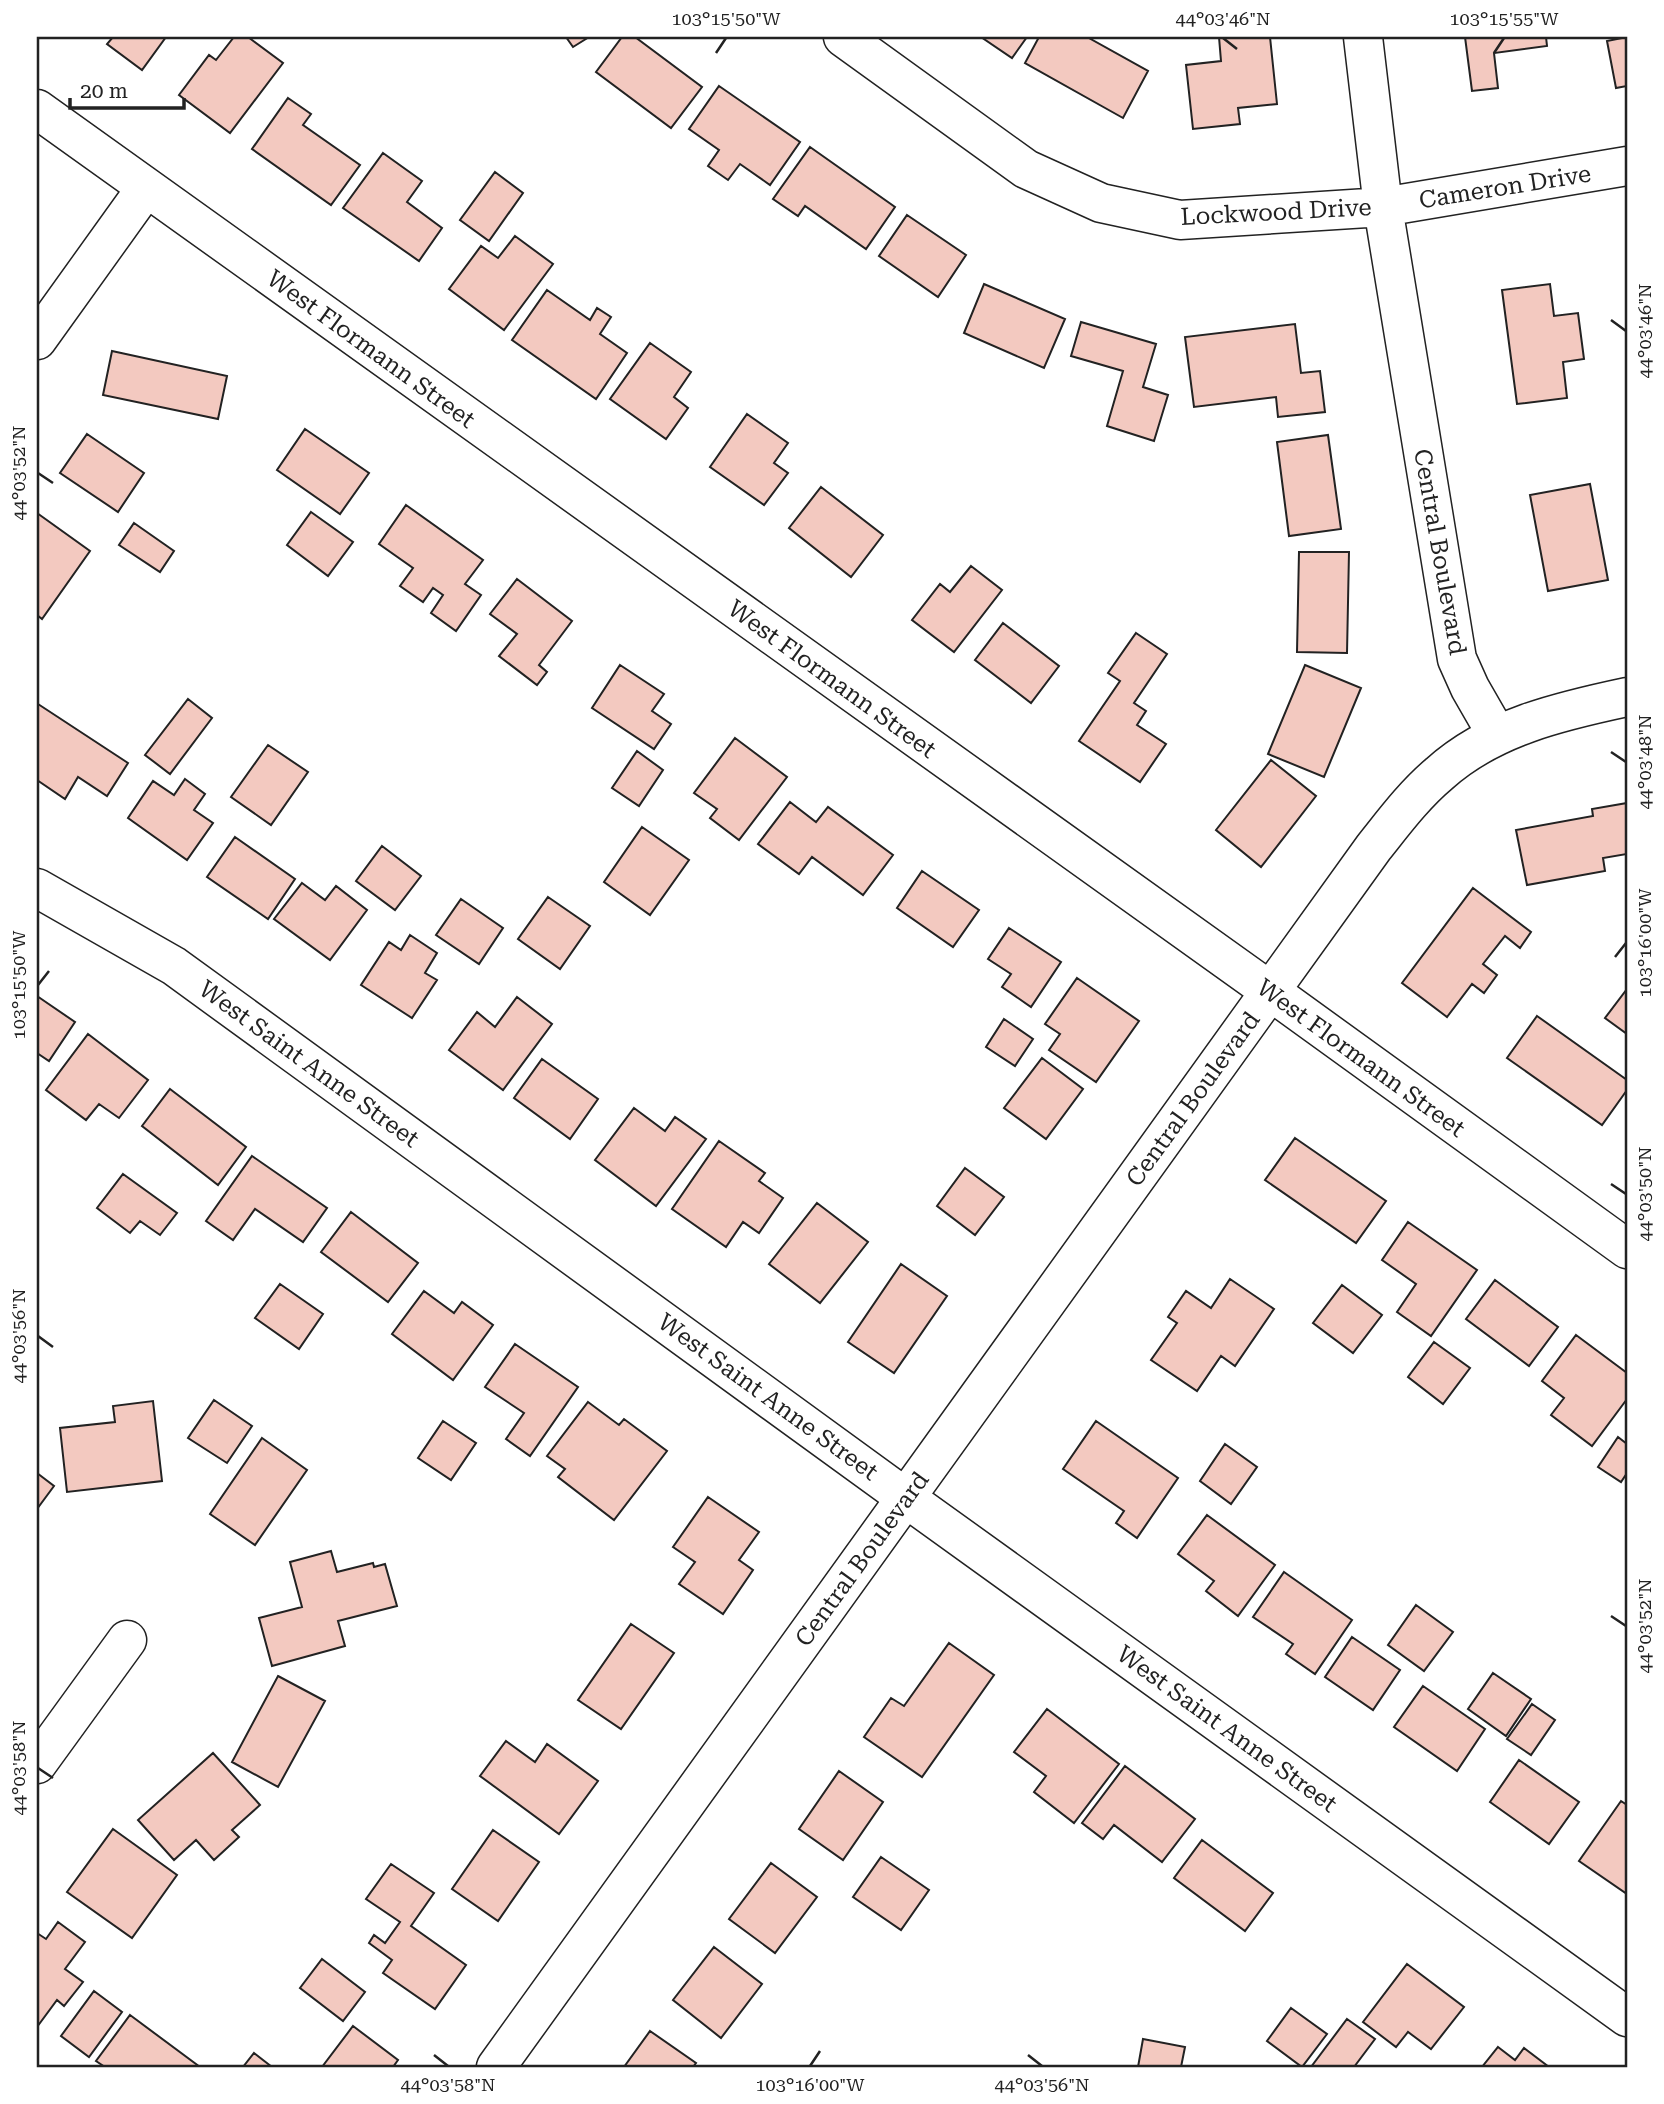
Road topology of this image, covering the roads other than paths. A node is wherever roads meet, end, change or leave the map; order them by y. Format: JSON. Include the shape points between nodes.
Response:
{"nodes":[{"id":1,"x":843,"y":37,"type":"edge"},
{"id":2,"x":1363,"y":37,"type":"edge"},
{"id":3,"x":37,"y":108,"type":"edge"},
{"id":4,"x":1627,"y":166,"type":"edge"},
{"id":5,"x":146,"y":188,"type":"junction"},
{"id":6,"x":1383,"y":207,"type":"junction"},
{"id":7,"x":37,"y":340,"type":"edge"},
{"id":8,"x":1627,"y":697,"type":"edge"},
{"id":9,"x":1497,"y":736,"type":"junction"},
{"id":10,"x":37,"y":888,"type":"edge"},
{"id":11,"x":1270,"y":992,"type":"junction"},
{"id":12,"x":1627,"y":1249,"type":"edge"},
{"id":13,"x":906,"y":1498,"type":"junction"},
{"id":14,"x":127,"y":1640,"type":"dead end"},
{"id":15,"x":37,"y":1764,"type":"edge"},
{"id":16,"x":1627,"y":2017,"type":"edge"},
{"id":17,"x":496,"y":2067,"type":"edge"}],
"edges":[{"from":1,"to":6,"type":"street","name":"Lockwood Drive","via":[[1026,169],[1101,203],[1180,220]]},
{"from":2,"to":6,"type":"street","name":"Central Boulevard"},
{"from":3,"to":5,"type":"street","name":"West Flormann Street"},
{"from":4,"to":6,"type":"street","name":"Cameron Drive"},
{"from":5,"to":7,"type":"street"},
{"from":5,"to":11,"type":"street","name":"West Flormann Street"},
{"from":6,"to":9,"type":"street","name":"Central Boulevard","via":[[1457,659]]},
{"from":8,"to":9,"type":"street","via":[[1579,707]]},
{"from":9,"to":11,"type":"street","name":"Central Boulevard","via":[[1439,774],[1407,806]]},
{"from":10,"to":13,"type":"street","name":"West Saint Anne Street","via":[[174,966]]},
{"from":11,"to":12,"type":"street","name":"West Flormann Street"},
{"from":11,"to":13,"type":"street","name":"Central Boulevard"},
{"from":13,"to":16,"type":"street","name":"West Saint Anne Street"},
{"from":13,"to":17,"type":"street","name":"Central Boulevard"},
{"from":14,"to":15,"type":"street"}]}
